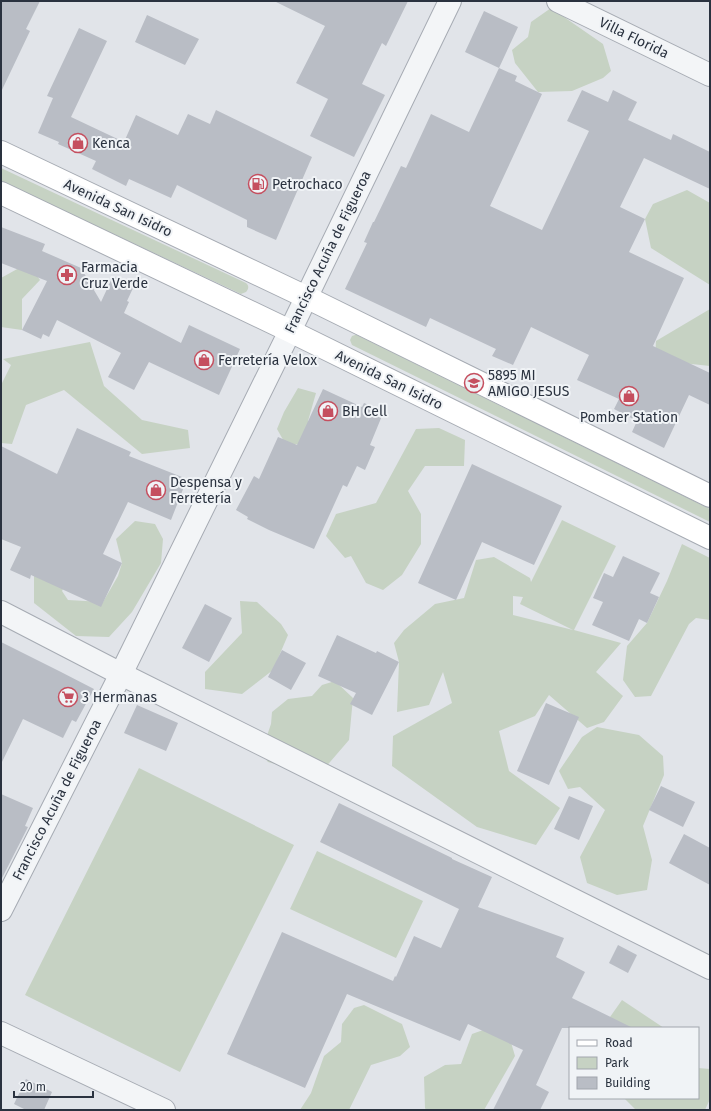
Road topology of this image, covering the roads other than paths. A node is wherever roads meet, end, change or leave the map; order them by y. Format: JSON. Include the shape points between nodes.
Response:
{"nodes":[{"id":1,"x":450,"y":1,"type":"edge"},
{"id":2,"x":558,"y":1,"type":"edge"},
{"id":3,"x":710,"y":75,"type":"edge"},
{"id":4,"x":1,"y":152,"type":"edge"},
{"id":5,"x":1,"y":193,"type":"edge"},
{"id":6,"x":306,"y":297,"type":"junction"},
{"id":7,"x":290,"y":331,"type":"junction"},
{"id":8,"x":710,"y":496,"type":"edge"},
{"id":9,"x":710,"y":538,"type":"edge"},
{"id":10,"x":1,"y":612,"type":"edge"},
{"id":11,"x":122,"y":674,"type":"junction"},
{"id":12,"x":1,"y":910,"type":"edge"},
{"id":13,"x":710,"y":968,"type":"edge"},
{"id":14,"x":1,"y":1033,"type":"edge"},
{"id":15,"x":164,"y":1110,"type":"edge"}],
"edges":[{"from":1,"to":6,"type":"street","name":"Francisco Acuña de Figueroa"},
{"from":2,"to":3,"type":"street","name":"Villa Florida"},
{"from":4,"to":6,"type":"main road","name":"Avenida San Isidro"},
{"from":5,"to":7,"type":"main road","name":"Avenida San Isidro"},
{"from":6,"to":7,"type":"street","name":"Francisco Acuña de Figueroa"},
{"from":6,"to":8,"type":"main road","name":"Avenida San Isidro"},
{"from":7,"to":9,"type":"main road","name":"Avenida San Isidro"},
{"from":7,"to":11,"type":"street","name":"Francisco Acuña de Figueroa"},
{"from":10,"to":11,"type":"street"},
{"from":11,"to":12,"type":"street","name":"Francisco Acuña de Figueroa"},
{"from":11,"to":13,"type":"street"},
{"from":14,"to":15,"type":"street"}]}
